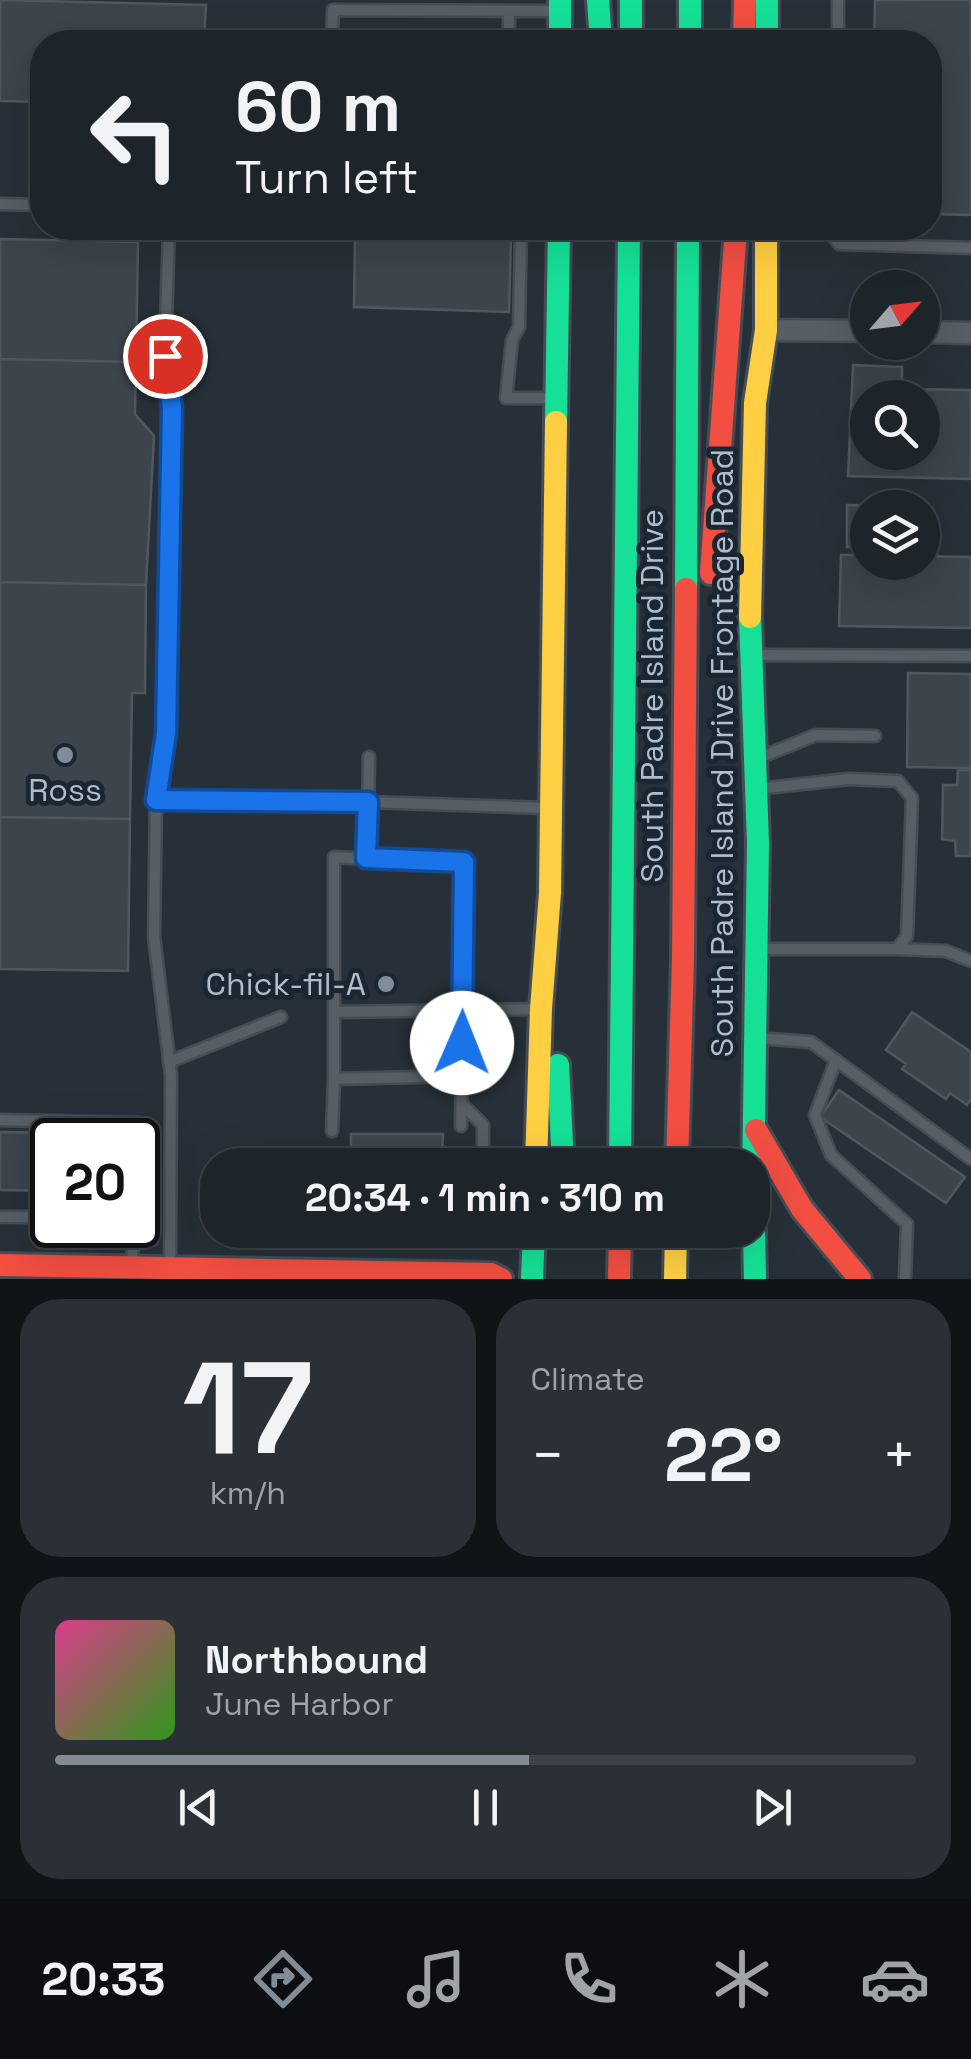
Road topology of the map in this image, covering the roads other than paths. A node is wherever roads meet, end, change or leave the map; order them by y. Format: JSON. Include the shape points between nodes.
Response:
{"nodes":[{"id":1,"x":598,"y":0,"type":"edge"},
{"id":2,"x":631,"y":0,"type":"edge"},
{"id":3,"x":690,"y":0,"type":"edge"},
{"id":4,"x":745,"y":0,"type":"edge"},
{"id":5,"x":767,"y":0,"type":"edge"},
{"id":6,"x":838,"y":0,"type":"edge"},
{"id":7,"x":560,"y":6,"type":"edge"},
{"id":8,"x":509,"y":12,"type":"junction"},
{"id":9,"x":332,"y":30,"type":"edge"},
{"id":10,"x":509,"y":30,"type":"edge"},
{"id":11,"x":601,"y":30,"type":"edge"},
{"id":12,"x":631,"y":30,"type":"edge"},
{"id":13,"x":690,"y":30,"type":"edge"},
{"id":14,"x":744,"y":30,"type":"edge"},
{"id":15,"x":767,"y":30,"type":"edge"},
{"id":16,"x":838,"y":30,"type":"edge"},
{"id":17,"x":0,"y":204,"type":"edge"},
{"id":18,"x":30,"y":205,"type":"edge"},
{"id":19,"x":169,"y":240,"type":"edge"},
{"id":20,"x":522,"y":240,"type":"edge"},
{"id":21,"x":559,"y":240,"type":"edge"},
{"id":22,"x":629,"y":240,"type":"edge"},
{"id":23,"x":688,"y":240,"type":"edge"},
{"id":24,"x":735,"y":240,"type":"edge"},
{"id":25,"x":766,"y":240,"type":"edge"},
{"id":26,"x":836,"y":240,"type":"edge"},
{"id":27,"x":971,"y":248,"type":"edge"},
{"id":28,"x":766,"y":330,"type":"junction"},
{"id":29,"x":850,"y":331,"type":"edge"},
{"id":30,"x":940,"y":332,"type":"edge"},
{"id":31,"x":971,"y":332,"type":"edge"},
{"id":32,"x":557,"y":398,"type":"junction"},
{"id":33,"x":711,"y":598,"type":"dead end"},
{"id":34,"x":752,"y":655,"type":"junction"},
{"id":35,"x":971,"y":656,"type":"edge"},
{"id":36,"x":875,"y":736,"type":"dead end"},
{"id":37,"x":369,"y":757,"type":"dead end"},
{"id":38,"x":755,"y":759,"type":"junction"},
{"id":39,"x":756,"y":790,"type":"junction"},
{"id":40,"x":156,"y":800,"type":"junction"},
{"id":41,"x":368,"y":802,"type":"junction"},
{"id":42,"x":551,"y":808,"type":"junction"},
{"id":43,"x":708,"y":856,"type":"dead end"},
{"id":44,"x":366,"y":858,"type":"junction"},
{"id":45,"x":550,"y":893,"type":"junction"},
{"id":46,"x":897,"y":949,"type":"junction"},
{"id":47,"x":757,"y":950,"type":"junction"},
{"id":48,"x":683,"y":958,"type":"junction"},
{"id":49,"x":971,"y":961,"type":"edge"},
{"id":50,"x":541,"y":1010,"type":"junction"},
{"id":51,"x":463,"y":1011,"type":"junction"},
{"id":52,"x":335,"y":1012,"type":"junction"},
{"id":53,"x":281,"y":1017,"type":"dead end"},
{"id":54,"x":755,"y":1038,"type":"junction"},
{"id":55,"x":836,"y":1060,"type":"junction"},
{"id":56,"x":169,"y":1062,"type":"junction"},
{"id":57,"x":462,"y":1076,"type":"junction"},
{"id":58,"x":334,"y":1079,"type":"junction"},
{"id":59,"x":462,"y":1104,"type":"junction"},
{"id":60,"x":0,"y":1120,"type":"edge"},
{"id":61,"x":30,"y":1121,"type":"edge"},
{"id":62,"x":461,"y":1126,"type":"dead end"},
{"id":63,"x":754,"y":1128,"type":"junction"},
{"id":64,"x":332,"y":1132,"type":"dead end"},
{"id":65,"x":483,"y":1148,"type":"edge"},
{"id":66,"x":537,"y":1148,"type":"edge"},
{"id":67,"x":562,"y":1148,"type":"edge"},
{"id":68,"x":620,"y":1148,"type":"edge"},
{"id":69,"x":677,"y":1148,"type":"edge"},
{"id":70,"x":754,"y":1148,"type":"edge"},
{"id":71,"x":971,"y":1159,"type":"edge"},
{"id":72,"x":0,"y":1216,"type":"edge"},
{"id":73,"x":30,"y":1216,"type":"edge"},
{"id":74,"x":133,"y":1248,"type":"edge"},
{"id":75,"x":533,"y":1248,"type":"edge"},
{"id":76,"x":620,"y":1248,"type":"edge"},
{"id":77,"x":676,"y":1248,"type":"edge"},
{"id":78,"x":755,"y":1248,"type":"edge"},
{"id":79,"x":0,"y":1266,"type":"edge"},
{"id":80,"x":132,"y":1268,"type":"junction"},
{"id":81,"x":170,"y":1268,"type":"junction"},
{"id":82,"x":501,"y":1279,"type":"edge"},
{"id":83,"x":532,"y":1279,"type":"edge"},
{"id":84,"x":619,"y":1279,"type":"edge"},
{"id":85,"x":675,"y":1279,"type":"edge"},
{"id":86,"x":756,"y":1279,"type":"edge"},
{"id":87,"x":860,"y":1279,"type":"edge"},
{"id":88,"x":906,"y":1279,"type":"edge"}],
"edges":[{"from":1,"to":11,"type":"main road"},
{"from":2,"to":12,"type":"main road"},
{"from":3,"to":13,"type":"main road"},
{"from":4,"to":14,"type":"main road"},
{"from":5,"to":15,"type":"main road"},
{"from":6,"to":16,"type":"lane"},
{"from":7,"to":8,"type":"lane"},
{"from":8,"to":9,"type":"lane","via":[[332,10]]},
{"from":8,"to":10,"type":"lane"},
{"from":17,"to":18,"type":"lane"},
{"from":19,"to":40,"type":"lane","via":[[166,733]]},
{"from":20,"to":32,"type":"lane","via":[[519,327],[506,398]]},
{"from":21,"to":32,"type":"main road"},
{"from":22,"to":68,"type":"main road","name":"South Padre Island Drive"},
{"from":23,"to":48,"type":"main road","name":"South Padre Island Drive"},
{"from":24,"to":33,"type":"main road"},
{"from":25,"to":28,"type":"main road","name":"South Padre Island Drive Frontage Road"},
{"from":26,"to":27,"type":"lane"},
{"from":28,"to":29,"type":"street"},
{"from":28,"to":34,"type":"main road","name":"South Padre Island Drive Frontage Road","via":[[756,402]]},
{"from":30,"to":31,"type":"street"},
{"from":32,"to":42,"type":"main road"},
{"from":34,"to":35,"type":"lane"},
{"from":34,"to":38,"type":"main road","name":"South Padre Island Drive Frontage Road"},
{"from":36,"to":38,"type":"lane","via":[[816,736]]},
{"from":37,"to":41,"type":"lane"},
{"from":38,"to":39,"type":"main road","name":"South Padre Island Drive Frontage Road"},
{"from":39,"to":46,"type":"lane","via":[[848,779],[898,781],[912,798],[906,936]]},
{"from":39,"to":47,"type":"main road","name":"South Padre Island Drive Frontage Road"},
{"from":40,"to":41,"type":"lane"},
{"from":40,"to":56,"type":"lane","via":[[154,937]]},
{"from":41,"to":42,"type":"lane"},
{"from":41,"to":44,"type":"lane"},
{"from":42,"to":45,"type":"main road"},
{"from":43,"to":48,"type":"main road"},
{"from":44,"to":51,"type":"lane","via":[[464,862]]},
{"from":44,"to":52,"type":"lane","via":[[334,858]]},
{"from":45,"to":50,"type":"main road"},
{"from":45,"to":67,"type":"main road"},
{"from":46,"to":47,"type":"lane"},
{"from":46,"to":49,"type":"lane","via":[[946,951]]},
{"from":47,"to":54,"type":"main road","name":"South Padre Island Drive Frontage Road"},
{"from":48,"to":69,"type":"main road","name":"South Padre Island Drive"},
{"from":50,"to":51,"type":"lane"},
{"from":50,"to":66,"type":"main road"},
{"from":51,"to":52,"type":"lane"},
{"from":51,"to":57,"type":"lane"},
{"from":52,"to":58,"type":"lane"},
{"from":53,"to":56,"type":"lane"},
{"from":54,"to":55,"type":"lane","via":[[811,1042]]},
{"from":54,"to":63,"type":"main road","name":"South Padre Island Drive Frontage Road"},
{"from":55,"to":71,"type":"lane"},
{"from":55,"to":88,"type":"lane","via":[[815,1115],[831,1155],[906,1224]]},
{"from":56,"to":81,"type":"lane"},
{"from":57,"to":58,"type":"lane"},
{"from":57,"to":59,"type":"lane"},
{"from":58,"to":64,"type":"lane"},
{"from":59,"to":62,"type":"lane"},
{"from":59,"to":65,"type":"lane","via":[[483,1125]]},
{"from":60,"to":61,"type":"lane"},
{"from":63,"to":70,"type":"main road","name":"South Padre Island Drive Frontage Road"},
{"from":63,"to":87,"type":"main road","via":[[822,1238]]},
{"from":72,"to":73,"type":"lane"},
{"from":74,"to":80,"type":"lane"},
{"from":75,"to":83,"type":"main road"},
{"from":76,"to":84,"type":"main road"},
{"from":77,"to":85,"type":"main road"},
{"from":78,"to":86,"type":"main road","name":"South Padre Island Drive Frontage Road"},
{"from":79,"to":80,"type":"main road"},
{"from":80,"to":81,"type":"main road"},
{"from":81,"to":82,"type":"main road"}]}
